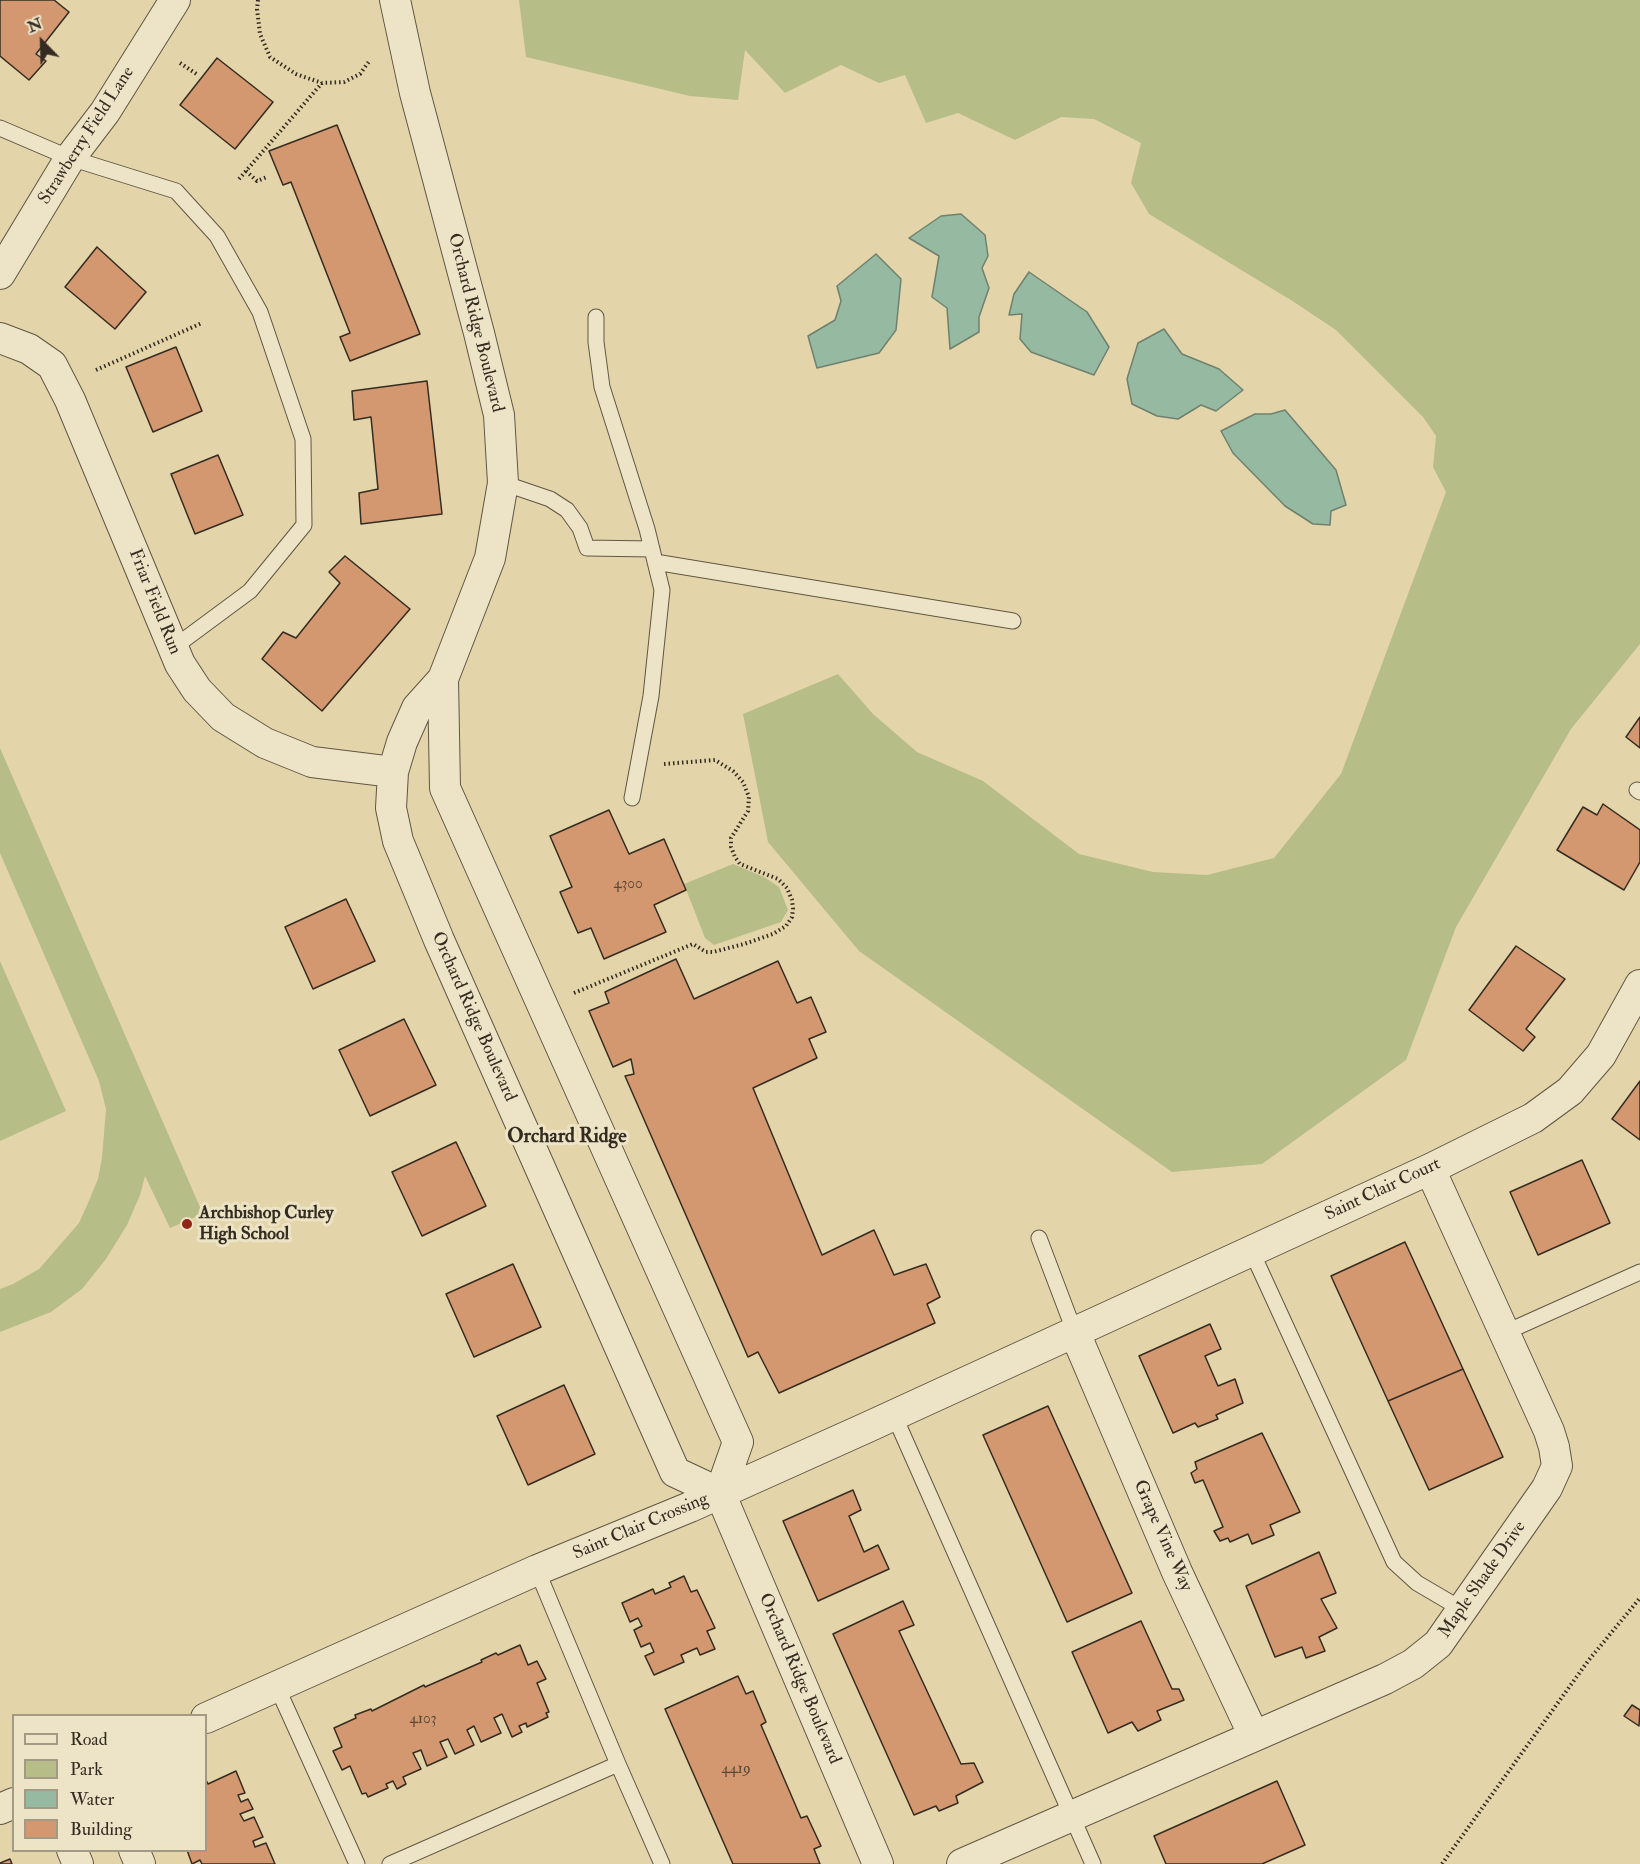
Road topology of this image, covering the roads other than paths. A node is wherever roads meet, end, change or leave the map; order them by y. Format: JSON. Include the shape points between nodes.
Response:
{"nodes":[{"id":1,"x":175,"y":0,"type":"edge"},
{"id":2,"x":394,"y":0,"type":"edge"},
{"id":3,"x":0,"y":128,"type":"edge"},
{"id":4,"x":70,"y":158,"type":"junction"},
{"id":5,"x":0,"y":274,"type":"edge"},
{"id":6,"x":596,"y":317,"type":"dead end"},
{"id":7,"x":0,"y":338,"type":"edge"},
{"id":8,"x":502,"y":483,"type":"junction"},
{"id":9,"x":654,"y":556,"type":"junction"},
{"id":10,"x":1013,"y":621,"type":"dead end"},
{"id":11,"x":173,"y":648,"type":"junction"},
{"id":12,"x":443,"y":679,"type":"junction"},
{"id":13,"x":393,"y":772,"type":"junction"},
{"id":14,"x":632,"y":798,"type":"dead end"},
{"id":15,"x":1640,"y":985,"type":"edge"},
{"id":16,"x":1430,"y":1169,"type":"junction"},
{"id":17,"x":1039,"y":1238,"type":"dead end"},
{"id":18,"x":1251,"y":1250,"type":"junction"},
{"id":19,"x":1640,"y":1272,"type":"edge"},
{"id":20,"x":1075,"y":1333,"type":"junction"},
{"id":21,"x":1504,"y":1333,"type":"junction"},
{"id":22,"x":894,"y":1415,"type":"junction"},
{"id":23,"x":720,"y":1493,"type":"junction"},
{"id":24,"x":537,"y":1570,"type":"junction"},
{"id":25,"x":1463,"y":1610,"type":"junction"},
{"id":26,"x":277,"y":1687,"type":"junction"},
{"id":27,"x":207,"y":1718,"type":"edge"},
{"id":28,"x":1254,"y":1736,"type":"junction"},
{"id":29,"x":618,"y":1764,"type":"junction"},
{"id":30,"x":1072,"y":1816,"type":"junction"},
{"id":31,"x":357,"y":1864,"type":"edge"},
{"id":32,"x":390,"y":1864,"type":"edge"},
{"id":33,"x":662,"y":1864,"type":"edge"},
{"id":34,"x":878,"y":1864,"type":"edge"},
{"id":35,"x":962,"y":1864,"type":"edge"},
{"id":36,"x":1093,"y":1864,"type":"edge"}],
"edges":[{"from":1,"to":4,"type":"street","name":"Strawberry Field Lane","via":[[105,112]]},
{"from":2,"to":8,"type":"street","name":"Orchard Ridge Boulevard","via":[[499,415]]},
{"from":3,"to":4,"type":"lane"},
{"from":4,"to":5,"type":"street","name":"Strawberry Field Lane"},
{"from":4,"to":11,"type":"lane","via":[[176,191],[217,236],[260,312],[303,439],[304,525],[250,591]]},
{"from":6,"to":9,"type":"lane","via":[[602,387]]},
{"from":7,"to":11,"type":"street","name":"Friar Field Run","via":[[29,349],[52,365]]},
{"from":8,"to":9,"type":"lane","via":[[550,499],[567,510],[580,528],[587,548]]},
{"from":8,"to":12,"type":"street","name":"Orchard Ridge Boulevard","via":[[490,558]]},
{"from":9,"to":10,"type":"lane"},
{"from":9,"to":14,"type":"lane","via":[[662,590],[651,696]]},
{"from":11,"to":13,"type":"street","name":"Friar Field Run","via":[[197,690],[223,717],[265,743],[312,762]]},
{"from":12,"to":13,"type":"street","name":"Orchard Ridge Boulevard","via":[[417,708]]},
{"from":12,"to":23,"type":"street","name":"Orchard Ridge Boulevard","via":[[446,788],[738,1442]]},
{"from":13,"to":23,"type":"street","name":"Orchard Ridge Boulevard","via":[[391,808],[398,841],[675,1472]]},
{"from":15,"to":16,"type":"street","name":"Saint Clair Court","via":[[1601,1054],[1570,1091],[1533,1118]]},
{"from":16,"to":18,"type":"street","name":"Saint Clair Court"},
{"from":16,"to":21,"type":"street","name":"Maple Shade Drive"},
{"from":17,"to":20,"type":"lane"},
{"from":18,"to":20,"type":"street","name":"Saint Clair Court"},
{"from":18,"to":25,"type":"lane","via":[[1394,1562],[1417,1583]]},
{"from":19,"to":21,"type":"lane"},
{"from":20,"to":22,"type":"street","name":"Saint Clair Crossing"},
{"from":20,"to":28,"type":"street","name":"Grape Vine Way","via":[[1177,1572]]},
{"from":21,"to":25,"type":"street","name":"Maple Shade Drive","via":[[1549,1431],[1557,1466],[1547,1488]]},
{"from":22,"to":23,"type":"street","name":"Saint Clair Crossing"},
{"from":22,"to":30,"type":"lane"},
{"from":23,"to":24,"type":"street","name":"Saint Clair Crossing"},
{"from":23,"to":34,"type":"street","name":"Orchard Ridge Boulevard"},
{"from":24,"to":26,"type":"street","name":"Saint Clair Crossing"},
{"from":24,"to":29,"type":"lane"},
{"from":25,"to":28,"type":"street","name":"Maple Shade Drive","via":[[1438,1644],[1413,1664]]},
{"from":26,"to":27,"type":"street","name":"Saint Clair Crossing"},
{"from":26,"to":31,"type":"lane"},
{"from":28,"to":30,"type":"street","name":"Maple Shade Drive"},
{"from":29,"to":32,"type":"lane"},
{"from":29,"to":33,"type":"lane"},
{"from":30,"to":35,"type":"street","name":"Maple Shade Drive"},
{"from":30,"to":36,"type":"lane"}]}
